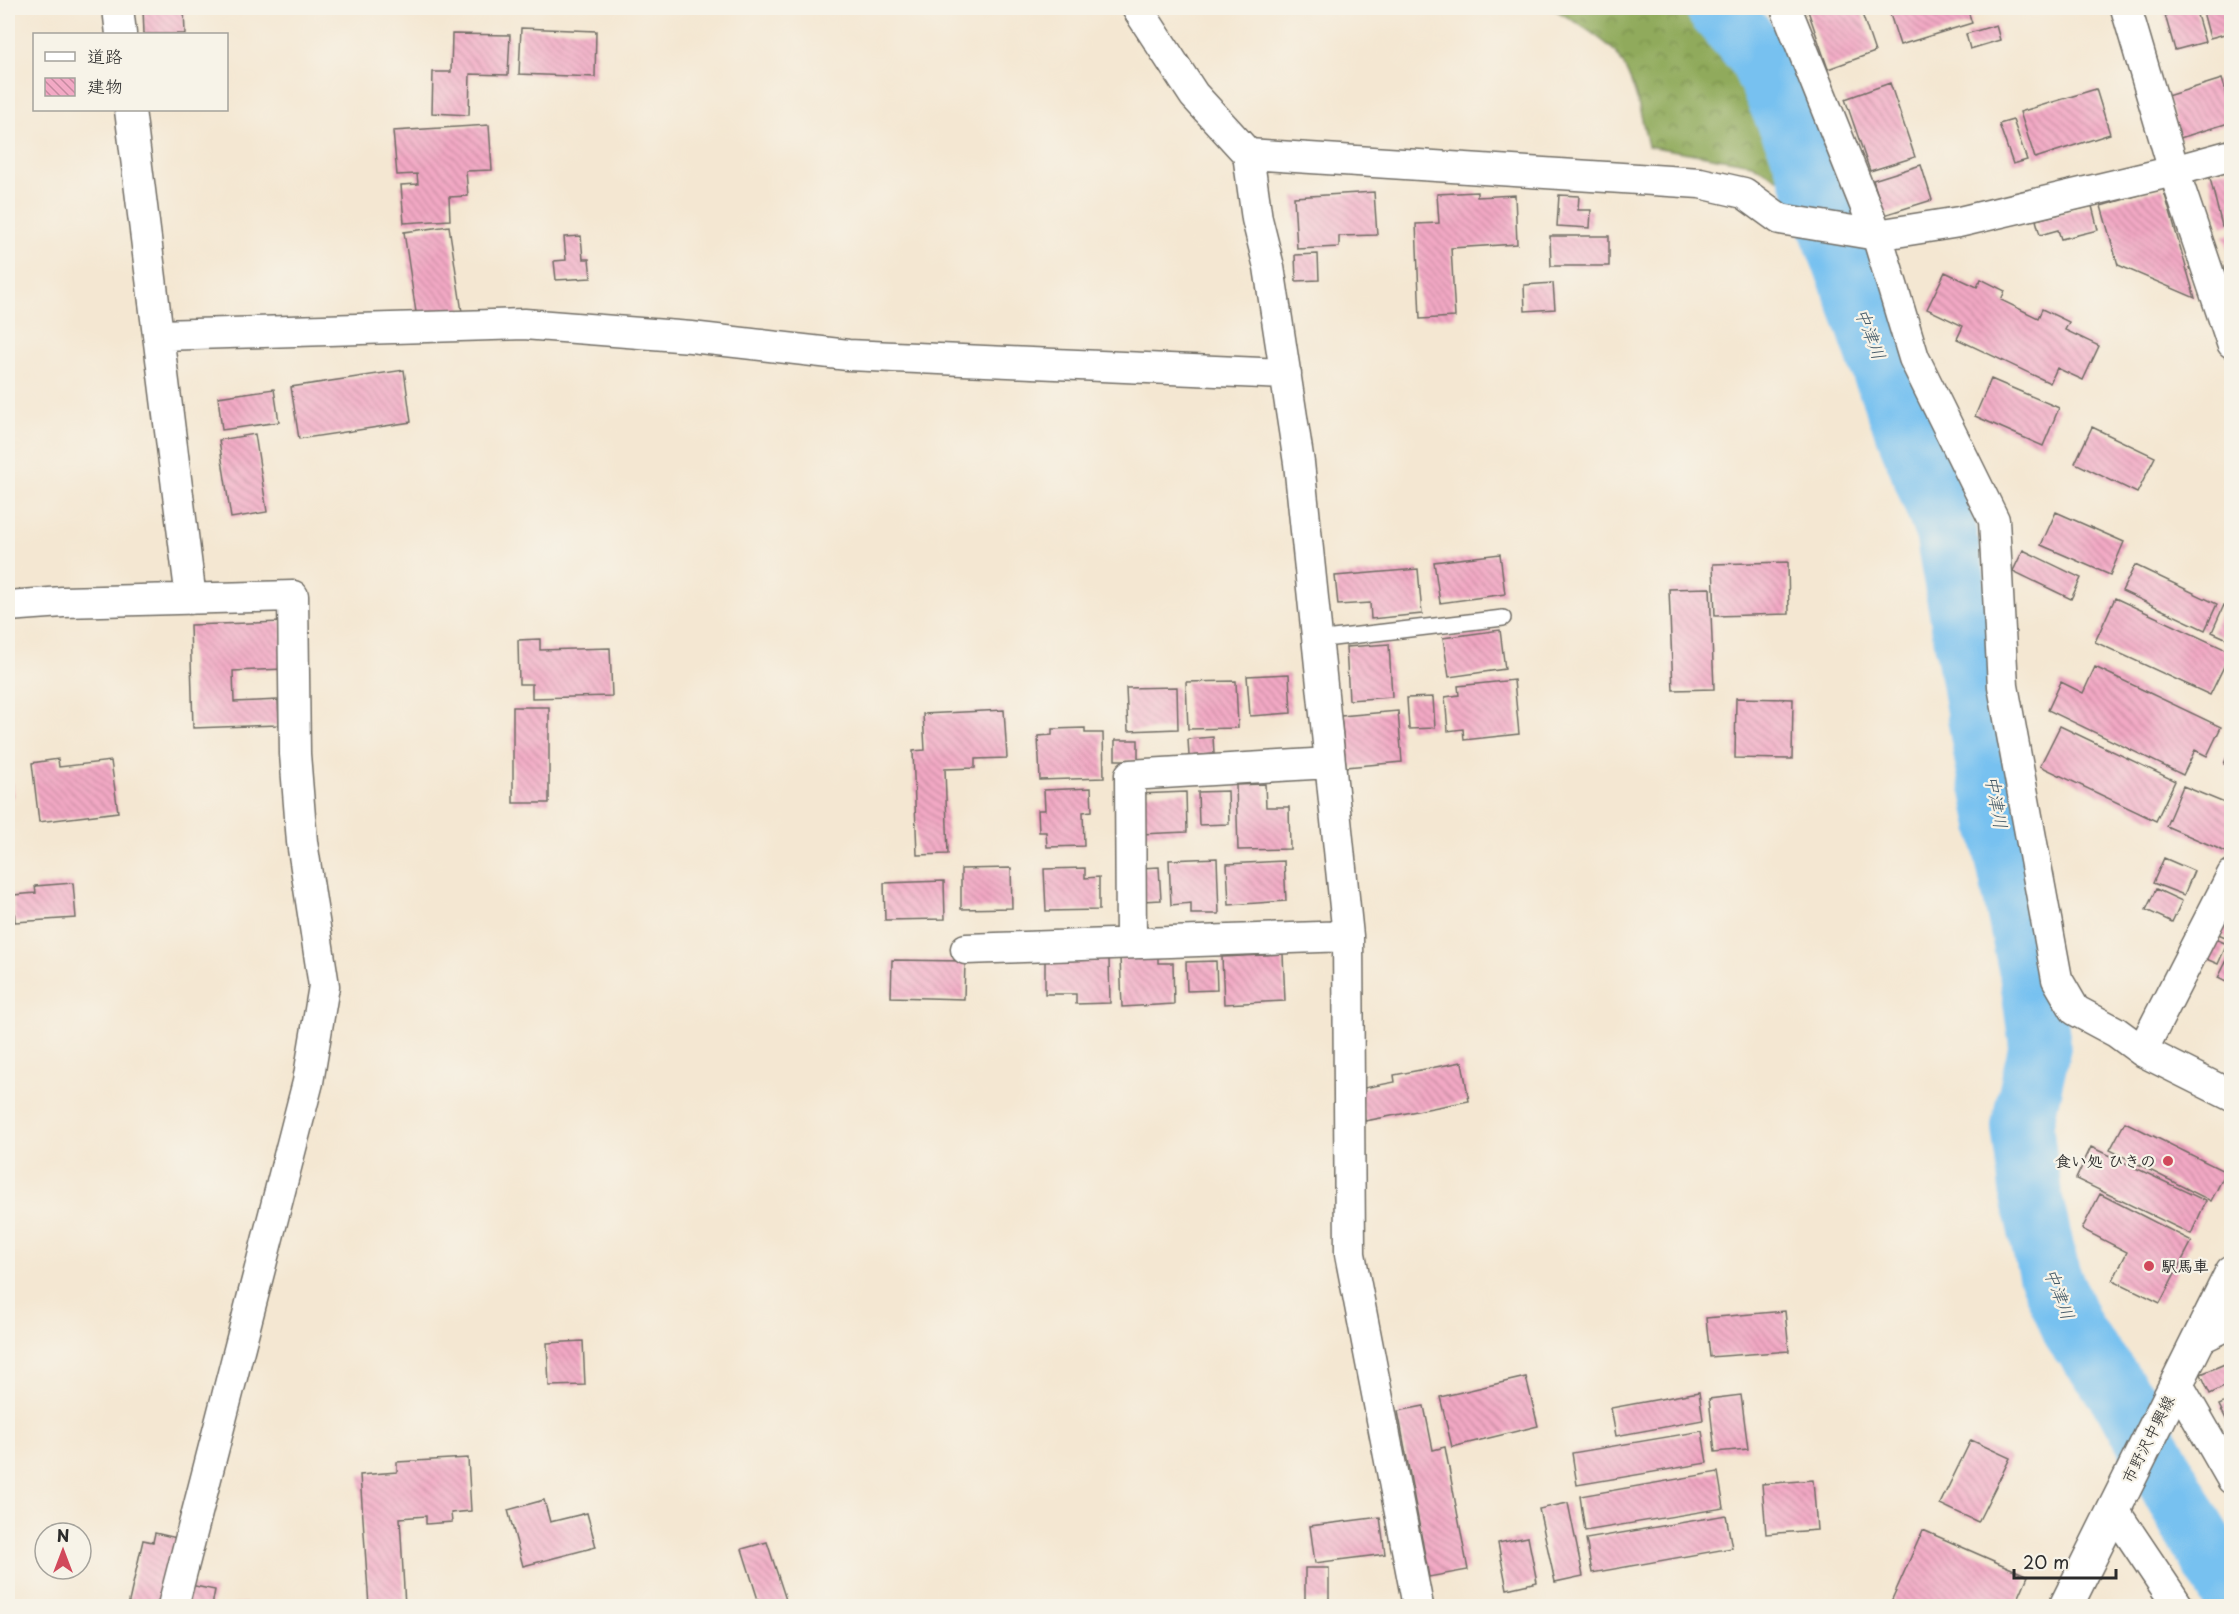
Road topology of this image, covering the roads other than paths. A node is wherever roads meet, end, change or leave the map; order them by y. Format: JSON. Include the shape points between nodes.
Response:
{"nodes":[{"id":1,"x":118,"y":8,"type":"edge"},
{"id":2,"x":1137,"y":8,"type":"edge"},
{"id":3,"x":1786,"y":8,"type":"edge"},
{"id":4,"x":2126,"y":8,"type":"edge"},
{"id":5,"x":121,"y":33,"type":"edge"},
{"id":6,"x":130,"y":111,"type":"edge"},
{"id":7,"x":1248,"y":154,"type":"junction"},
{"id":8,"x":2232,"y":155,"type":"edge"},
{"id":9,"x":2174,"y":171,"type":"junction"},
{"id":10,"x":1877,"y":235,"type":"junction"},
{"id":11,"x":160,"y":335,"type":"junction"},
{"id":12,"x":2232,"y":343,"type":"edge"},
{"id":13,"x":1286,"y":374,"type":"junction"},
{"id":14,"x":191,"y":599,"type":"junction"},
{"id":15,"x":8,"y":606,"type":"edge"},
{"id":16,"x":1503,"y":618,"type":"dead end"},
{"id":17,"x":1316,"y":640,"type":"junction"},
{"id":18,"x":1329,"y":764,"type":"junction"},
{"id":19,"x":2232,"y":875,"type":"edge"},
{"id":20,"x":1348,"y":936,"type":"junction"},
{"id":21,"x":1131,"y":943,"type":"junction"},
{"id":22,"x":966,"y":949,"type":"dead end"},
{"id":23,"x":2142,"y":1051,"type":"junction"},
{"id":24,"x":2232,"y":1096,"type":"edge"},
{"id":25,"x":2232,"y":1272,"type":"edge"},
{"id":26,"x":2232,"y":1323,"type":"edge"},
{"id":27,"x":2199,"y":1339,"type":"junction"},
{"id":28,"x":2170,"y":1396,"type":"junction"},
{"id":29,"x":2232,"y":1479,"type":"edge"},
{"id":30,"x":2117,"y":1501,"type":"junction"},
{"id":31,"x":173,"y":1606,"type":"edge"},
{"id":32,"x":1418,"y":1606,"type":"edge"},
{"id":33,"x":2066,"y":1606,"type":"edge"},
{"id":34,"x":2178,"y":1606,"type":"edge"}],
"edges":[{"from":1,"to":5,"type":"street"},
{"from":2,"to":7,"type":"street","via":[[1194,95]]},
{"from":3,"to":10,"type":"street"},
{"from":4,"to":9,"type":"street"},
{"from":6,"to":11,"type":"street"},
{"from":7,"to":10,"type":"street","via":[[1700,183],[1744,193],[1780,219]]},
{"from":7,"to":13,"type":"street"},
{"from":8,"to":9,"type":"street"},
{"from":9,"to":10,"type":"street","via":[[1959,222]]},
{"from":9,"to":12,"type":"street"},
{"from":10,"to":23,"type":"street","via":[[1914,358],[1994,520],[2003,686],[2058,979],[2075,1010]]},
{"from":11,"to":13,"type":"street","via":[[524,324],[691,337],[848,356]]},
{"from":11,"to":14,"type":"street"},
{"from":13,"to":17,"type":"street"},
{"from":14,"to":15,"type":"street"},
{"from":14,"to":31,"type":"street","via":[[292,596],[295,754],[302,842],[324,986],[308,1082]]},
{"from":16,"to":17,"type":"lane"},
{"from":17,"to":18,"type":"street"},
{"from":18,"to":20,"type":"street"},
{"from":18,"to":21,"type":"street","via":[[1130,775]]},
{"from":19,"to":23,"type":"street"},
{"from":20,"to":21,"type":"street"},
{"from":20,"to":32,"type":"street","via":[[1350,1254]]},
{"from":21,"to":22,"type":"street"},
{"from":23,"to":24,"type":"street"},
{"from":25,"to":27,"type":"main road","name":"市野沢中興線"},
{"from":26,"to":27,"type":"street"},
{"from":27,"to":28,"type":"main road","name":"市野沢中興線"},
{"from":28,"to":29,"type":"street"},
{"from":28,"to":30,"type":"main road","name":"市野沢中興線"},
{"from":30,"to":33,"type":"main road","name":"市野沢中興線"},
{"from":30,"to":34,"type":"street"}]}
